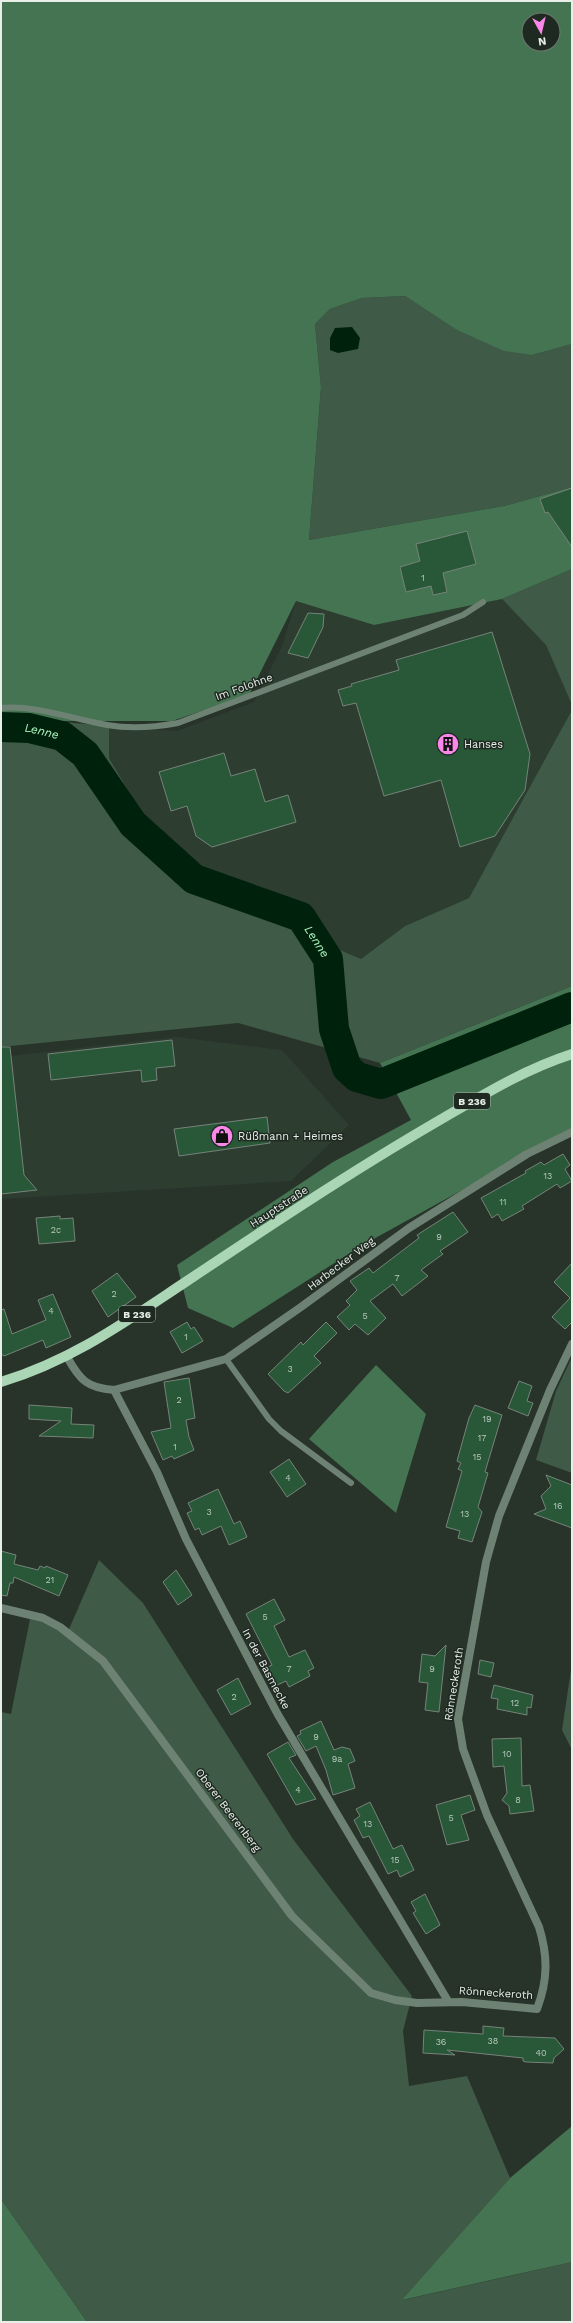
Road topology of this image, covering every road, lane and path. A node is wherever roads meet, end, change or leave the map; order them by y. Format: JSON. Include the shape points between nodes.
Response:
{"nodes":[{"id":1,"x":483,"y":602,"type":"dead end"},
{"id":2,"x":1,"y":708,"type":"edge"},
{"id":3,"x":572,"y":1054,"type":"edge"},
{"id":4,"x":572,"y":1132,"type":"edge"},
{"id":5,"x":572,"y":1344,"type":"edge"},
{"id":6,"x":67,"y":1357,"type":"junction"},
{"id":7,"x":226,"y":1359,"type":"junction"},
{"id":8,"x":1,"y":1382,"type":"edge"},
{"id":9,"x":114,"y":1390,"type":"junction"},
{"id":10,"x":351,"y":1483,"type":"dead end"},
{"id":11,"x":1,"y":1608,"type":"edge"},
{"id":12,"x":448,"y":2001,"type":"junction"}],
"edges":[{"from":1,"to":2,"type":"lane","name":"Im Folohne","via":[[463,615],[178,723],[156,726],[109,726],[37,710]]},
{"from":3,"to":6,"type":"main road","name":"Hauptstraße","number":"B 236","via":[[548,1062],[493,1089],[377,1157],[95,1342]]},
{"from":4,"to":7,"type":"street","name":"Harbecker Weg","via":[[528,1154],[409,1228]]},
{"from":5,"to":12,"type":"street","name":"Rönneckeroth","via":[[550,1390],[499,1516],[486,1562],[458,1719],[463,1749],[487,1815],[539,1927],[546,1956],[544,1987],[537,2009]]},
{"from":6,"to":8,"type":"main road","name":"Hauptstraße","number":"B 236","via":[[34,1372]]},
{"from":6,"to":9,"type":"street","via":[[76,1373],[88,1384]]},
{"from":7,"to":9,"type":"street","name":"Harbecker Weg"},
{"from":7,"to":10,"type":"lane","via":[[269,1419],[281,1431]]},
{"from":9,"to":12,"type":"street","name":"In der Basmecke","via":[[157,1472],[186,1539],[277,1713]]},
{"from":11,"to":12,"type":"street","name":"Oberer Beerenberg","via":[[43,1618],[60,1627],[103,1661],[292,1916],[365,1988],[372,1993],[395,2000],[417,2003]]}]}
